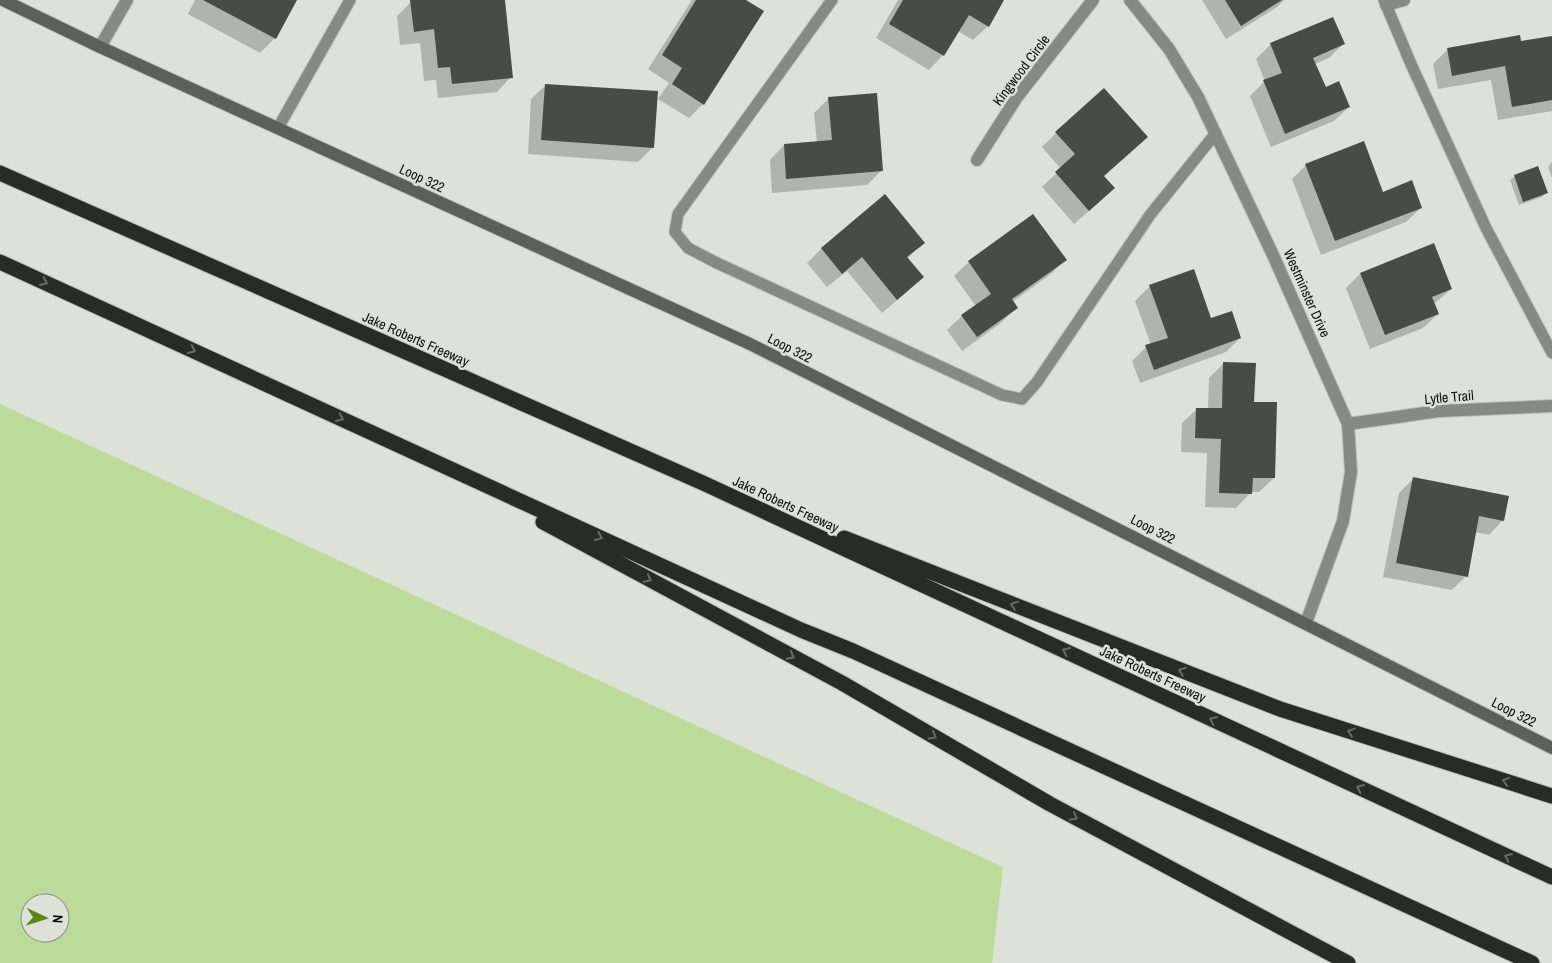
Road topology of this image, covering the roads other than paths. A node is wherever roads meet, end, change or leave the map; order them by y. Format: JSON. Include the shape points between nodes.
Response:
{"nodes":[{"id":1,"x":3,"y":0,"type":"edge"},
{"id":2,"x":127,"y":0,"type":"edge"},
{"id":3,"x":350,"y":0,"type":"edge"},
{"id":4,"x":832,"y":0,"type":"edge"},
{"id":5,"x":1093,"y":0,"type":"edge"},
{"id":6,"x":1130,"y":0,"type":"edge"},
{"id":7,"x":1404,"y":0,"type":"edge"},
{"id":8,"x":1385,"y":3,"type":"edge"},
{"id":9,"x":100,"y":47,"type":"junction"},
{"id":10,"x":278,"y":128,"type":"junction"},
{"id":11,"x":1216,"y":133,"type":"junction"},
{"id":12,"x":976,"y":160,"type":"dead end"},
{"id":13,"x":0,"y":173,"type":"edge"},
{"id":14,"x":0,"y":262,"type":"edge"},
{"id":15,"x":1552,"y":353,"type":"edge"},
{"id":16,"x":1552,"y":406,"type":"edge"},
{"id":17,"x":1348,"y":424,"type":"junction"},
{"id":18,"x":421,"y":455,"type":"junction"},
{"id":19,"x":703,"y":483,"type":"junction"},
{"id":20,"x":1306,"y":623,"type":"junction"},
{"id":21,"x":1552,"y":748,"type":"edge"},
{"id":22,"x":1552,"y":796,"type":"edge"},
{"id":23,"x":1552,"y":877,"type":"edge"},
{"id":24,"x":1348,"y":963,"type":"edge"},
{"id":25,"x":1532,"y":963,"type":"edge"}],
"edges":[{"from":1,"to":9,"type":"main road","name":"Loop 322"},
{"from":2,"to":9,"type":"street"},
{"from":3,"to":10,"type":"lane"},
{"from":4,"to":11,"type":"lane","via":[[678,214],[674,232],[688,248],[717,263],[1002,396],[1022,399],[1037,382],[1150,215]]},
{"from":5,"to":12,"type":"street","name":"Kingwood Circle","via":[[1017,97]]},
{"from":6,"to":11,"type":"street","name":"Westminster Drive","via":[[1169,49]]},
{"from":7,"to":8,"type":"street"},
{"from":8,"to":15,"type":"lane","via":[[1486,228]]},
{"from":9,"to":10,"type":"main road","name":"Loop 322"},
{"from":10,"to":20,"type":"main road","name":"Loop 322","via":[[750,344]]},
{"from":11,"to":17,"type":"street","name":"Westminster Drive"},
{"from":13,"to":19,"type":"highway","name":"Jake Roberts Freeway"},
{"from":14,"to":18,"type":"highway","one_way":true},
{"from":16,"to":17,"type":"street","name":"Lytle Trail","via":[[1439,411]]},
{"from":17,"to":20,"type":"street","name":"Westminster Drive","via":[[1351,472],[1343,521]]},
{"from":18,"to":24,"type":"highway","one_way":true,"via":[[842,684],[1050,804]]},
{"from":18,"to":25,"type":"highway","one_way":true},
{"from":22,"to":19,"type":"highway","one_way":true,"via":[[1280,709]]},
{"from":23,"to":19,"type":"highway","name":"Jake Roberts Freeway","one_way":true},
{"from":20,"to":21,"type":"main road","name":"Loop 322"}]}
